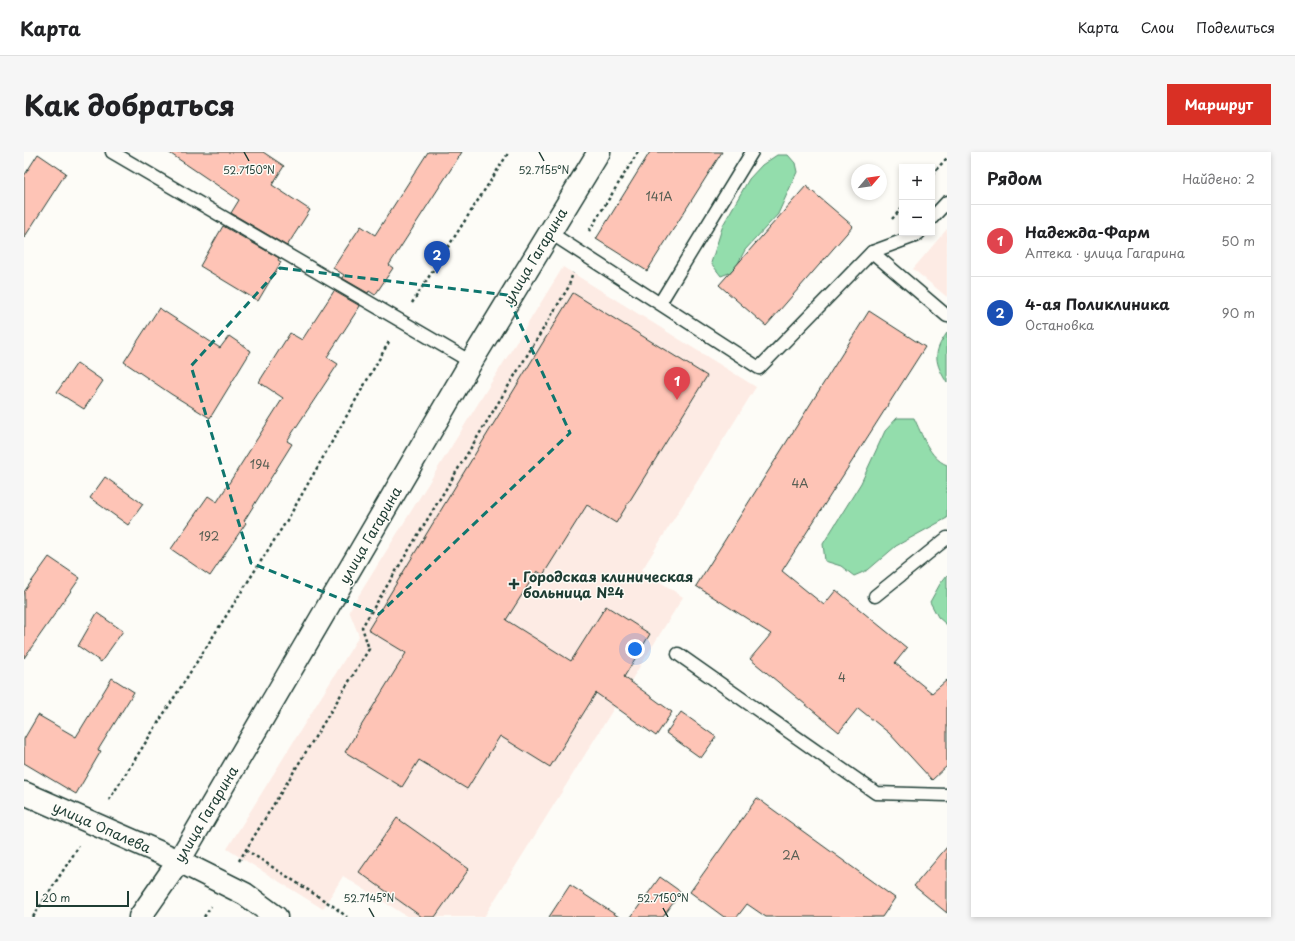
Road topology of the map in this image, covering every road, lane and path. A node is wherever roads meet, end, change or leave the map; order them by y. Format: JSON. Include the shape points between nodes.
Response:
{"nodes":[{"id":1,"x":112,"y":152,"type":"edge"},
{"id":2,"x":509,"y":152,"type":"edge"},
{"id":3,"x":599,"y":152,"type":"edge"},
{"id":4,"x":638,"y":152,"type":"edge"},
{"id":5,"x":752,"y":152,"type":"edge"},
{"id":6,"x":947,"y":158,"type":"edge"},
{"id":7,"x":935,"y":171,"type":"edge"},
{"id":8,"x":947,"y":202,"type":"edge"},
{"id":9,"x":935,"y":215,"type":"edge"},
{"id":10,"x":549,"y":232,"type":"junction"},
{"id":11,"x":915,"y":236,"type":"edge"},
{"id":12,"x":580,"y":252,"type":"junction"},
{"id":13,"x":872,"y":252,"type":"junction"},
{"id":14,"x":660,"y":303,"type":"junction"},
{"id":15,"x":947,"y":316,"type":"edge"},
{"id":16,"x":400,"y":321,"type":"junction"},
{"id":17,"x":471,"y":362,"type":"junction"},
{"id":18,"x":947,"y":538,"type":"edge"},
{"id":19,"x":875,"y":596,"type":"dead end"},
{"id":20,"x":678,"y":654,"type":"dead end"},
{"id":21,"x":24,"y":793,"type":"edge"},
{"id":22,"x":947,"y":795,"type":"edge"},
{"id":23,"x":94,"y":823,"type":"junction"},
{"id":24,"x":246,"y":850,"type":"junction"},
{"id":25,"x":179,"y":861,"type":"junction"},
{"id":26,"x":224,"y":884,"type":"junction"},
{"id":27,"x":33,"y":917,"type":"edge"},
{"id":28,"x":140,"y":917,"type":"edge"},
{"id":29,"x":204,"y":917,"type":"edge"},
{"id":30,"x":276,"y":917,"type":"edge"},
{"id":31,"x":347,"y":917,"type":"edge"}],
"edges":[{"from":1,"to":16,"type":"lane"},
{"from":2,"to":16,"type":"path"},
{"from":3,"to":10,"type":"main road","name":"улица Гагарина"},
{"from":4,"to":12,"type":"path","via":[[584,239]]},
{"from":5,"to":14,"type":"lane"},
{"from":6,"to":7,"type":"path"},
{"from":8,"to":9,"type":"lane"},
{"from":10,"to":12,"type":"lane"},
{"from":10,"to":17,"type":"main road","name":"улица Гагарина"},
{"from":11,"to":13,"type":"lane"},
{"from":12,"to":14,"type":"lane"},
{"from":12,"to":24,"type":"path","via":[[568,288],[362,627],[369,649]]},
{"from":13,"to":14,"type":"lane","via":[[759,368]]},
{"from":13,"to":15,"type":"lane"},
{"from":16,"to":17,"type":"lane"},
{"from":16,"to":23,"type":"path","via":[[289,517]]},
{"from":17,"to":25,"type":"main road","name":"улица Гагарина"},
{"from":18,"to":19,"type":"lane"},
{"from":20,"to":22,"type":"lane","via":[[876,793]]},
{"from":21,"to":23,"type":"main road","name":"улица Опалева"},
{"from":23,"to":25,"type":"main road","name":"улица Опалева"},
{"from":23,"to":27,"type":"path"},
{"from":24,"to":26,"type":"path"},
{"from":24,"to":31,"type":"path"},
{"from":25,"to":26,"type":"main road","name":"улица Опалева"},
{"from":25,"to":28,"type":"main road","name":"улица Гагарина"},
{"from":26,"to":29,"type":"path"},
{"from":26,"to":30,"type":"main road","name":"улица Опалева","via":[[245,894]]}]}
